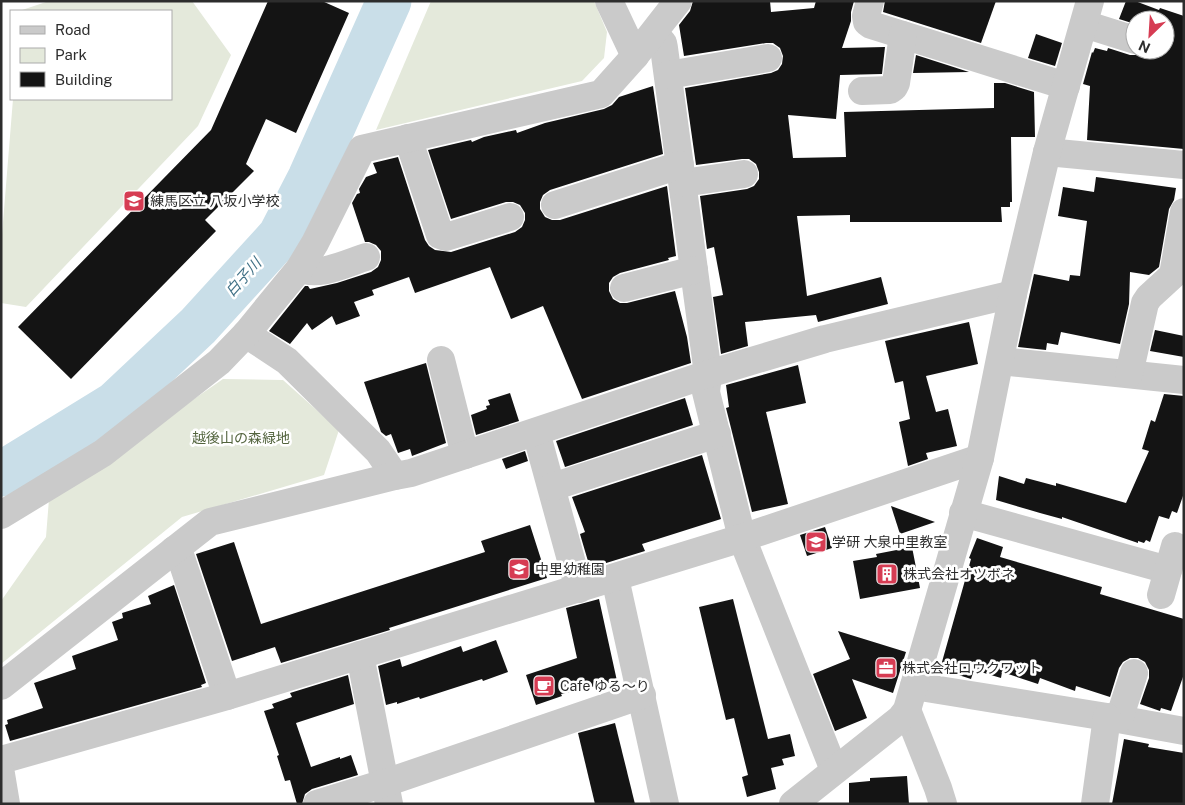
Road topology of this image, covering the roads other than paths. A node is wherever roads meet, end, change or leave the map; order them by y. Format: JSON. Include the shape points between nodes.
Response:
{"nodes":[{"id":1,"x":609,"y":1,"type":"edge"},
{"id":2,"x":678,"y":1,"type":"edge"},
{"id":3,"x":870,"y":1,"type":"edge"},
{"id":4,"x":1087,"y":13,"type":"edge"},
{"id":5,"x":654,"y":33,"type":"junction"},
{"id":6,"x":903,"y":34,"type":"junction"},
{"id":7,"x":1125,"y":34,"type":"edge"},
{"id":8,"x":636,"y":56,"type":"junction"},
{"id":9,"x":768,"y":58,"type":"dead end"},
{"id":10,"x":668,"y":75,"type":"junction"},
{"id":11,"x":1066,"y":86,"type":"junction"},
{"id":12,"x":862,"y":92,"type":"dead end"},
{"id":13,"x":408,"y":138,"type":"junction"},
{"id":14,"x":1046,"y":152,"type":"junction"},
{"id":15,"x":1184,"y":165,"type":"edge"},
{"id":16,"x":682,"y":174,"type":"junction"},
{"id":17,"x":744,"y":174,"type":"dead end"},
{"id":18,"x":555,"y":205,"type":"dead end"},
{"id":19,"x":1184,"y":212,"type":"edge"},
{"id":20,"x":510,"y":217,"type":"dead end"},
{"id":21,"x":366,"y":257,"type":"dead end"},
{"id":22,"x":300,"y":268,"type":"junction"},
{"id":23,"x":694,"y":270,"type":"junction"},
{"id":24,"x":624,"y":288,"type":"dead end"},
{"id":25,"x":1013,"y":294,"type":"junction"},
{"id":26,"x":246,"y":334,"type":"junction"},
{"id":27,"x":441,"y":360,"type":"dead end"},
{"id":28,"x":1000,"y":361,"type":"junction"},
{"id":29,"x":708,"y":374,"type":"junction"},
{"id":30,"x":1129,"y":374,"type":"junction"},
{"id":31,"x":1184,"y":380,"type":"edge"},
{"id":32,"x":536,"y":432,"type":"junction"},
{"id":33,"x":716,"y":434,"type":"junction"},
{"id":34,"x":465,"y":455,"type":"junction"},
{"id":35,"x":980,"y":458,"type":"junction"},
{"id":36,"x":395,"y":476,"type":"junction"},
{"id":37,"x":552,"y":487,"type":"junction"},
{"id":38,"x":963,"y":513,"type":"junction"},
{"id":39,"x":1,"y":514,"type":"edge"},
{"id":40,"x":742,"y":538,"type":"junction"},
{"id":41,"x":174,"y":550,"type":"junction"},
{"id":42,"x":1168,"y":570,"type":"dead end"},
{"id":43,"x":615,"y":578,"type":"junction"},
{"id":44,"x":579,"y":589,"type":"junction"},
{"id":45,"x":360,"y":656,"type":"junction"},
{"id":46,"x":1134,"y":673,"type":"dead end"},
{"id":47,"x":1,"y":686,"type":"edge"},
{"id":48,"x":642,"y":695,"type":"junction"},
{"id":49,"x":227,"y":696,"type":"junction"},
{"id":50,"x":910,"y":698,"type":"junction"},
{"id":51,"x":1113,"y":718,"type":"junction"},
{"id":52,"x":1184,"y":731,"type":"edge"},
{"id":53,"x":1,"y":760,"type":"edge"},
{"id":54,"x":830,"y":773,"type":"junction"},
{"id":55,"x":1,"y":774,"type":"edge"},
{"id":56,"x":387,"y":793,"type":"edge"},
{"id":57,"x":6,"y":804,"type":"edge"},
{"id":58,"x":317,"y":804,"type":"edge"},
{"id":59,"x":665,"y":804,"type":"edge"},
{"id":60,"x":793,"y":804,"type":"edge"},
{"id":61,"x":829,"y":804,"type":"edge"},
{"id":62,"x":943,"y":804,"type":"edge"},
{"id":63,"x":1095,"y":804,"type":"edge"}],
"edges":[{"from":1,"to":8,"type":"street"},
{"from":2,"to":5,"type":"street"},
{"from":3,"to":6,"type":"street","via":[[867,22]]},
{"from":4,"to":7,"type":"street"},
{"from":4,"to":11,"type":"street"},
{"from":5,"to":8,"type":"street"},
{"from":5,"to":10,"type":"street","via":[[663,43]]},
{"from":6,"to":11,"type":"street"},
{"from":6,"to":12,"type":"street","via":[[894,87]]},
{"from":8,"to":13,"type":"street","via":[[605,92],[597,96]]},
{"from":9,"to":10,"type":"street"},
{"from":10,"to":16,"type":"street"},
{"from":11,"to":14,"type":"street"},
{"from":13,"to":20,"type":"street","via":[[442,237]]},
{"from":13,"to":22,"type":"street","via":[[362,149]]},
{"from":14,"to":15,"type":"street"},
{"from":14,"to":25,"type":"street"},
{"from":16,"to":17,"type":"street"},
{"from":16,"to":18,"type":"street"},
{"from":16,"to":23,"type":"street"},
{"from":19,"to":30,"type":"street","via":[[1173,275],[1145,303]]},
{"from":21,"to":22,"type":"street","via":[[316,273]]},
{"from":22,"to":26,"type":"street"},
{"from":23,"to":24,"type":"street"},
{"from":23,"to":29,"type":"street"},
{"from":25,"to":28,"type":"street"},
{"from":25,"to":29,"type":"street","via":[[825,339]]},
{"from":26,"to":36,"type":"street","via":[[287,360],[378,451]]},
{"from":26,"to":39,"type":"street","via":[[219,362],[103,453]]},
{"from":27,"to":34,"type":"street"},
{"from":28,"to":30,"type":"street"},
{"from":28,"to":35,"type":"street"},
{"from":29,"to":32,"type":"street"},
{"from":29,"to":33,"type":"street","via":[[706,392]]},
{"from":30,"to":31,"type":"street"},
{"from":32,"to":34,"type":"street"},
{"from":32,"to":37,"type":"street"},
{"from":33,"to":37,"type":"street"},
{"from":33,"to":40,"type":"street"},
{"from":34,"to":36,"type":"street"},
{"from":35,"to":38,"type":"street"},
{"from":35,"to":40,"type":"street"},
{"from":36,"to":41,"type":"street","via":[[210,522]]},
{"from":37,"to":44,"type":"street"},
{"from":38,"to":42,"type":"street"},
{"from":38,"to":50,"type":"street"},
{"from":40,"to":43,"type":"street"},
{"from":40,"to":54,"type":"street"},
{"from":41,"to":47,"type":"street"},
{"from":41,"to":49,"type":"street","via":[[181,558]]},
{"from":43,"to":44,"type":"street"},
{"from":43,"to":48,"type":"street"},
{"from":44,"to":45,"type":"street"},
{"from":45,"to":49,"type":"street"},
{"from":45,"to":56,"type":"street"},
{"from":46,"to":51,"type":"street"},
{"from":48,"to":56,"type":"street"},
{"from":48,"to":59,"type":"street"},
{"from":49,"to":53,"type":"street"},
{"from":50,"to":51,"type":"street"},
{"from":50,"to":54,"type":"street","via":[[900,719]]},
{"from":50,"to":62,"type":"street"},
{"from":51,"to":52,"type":"street"},
{"from":51,"to":63,"type":"street"},
{"from":54,"to":60,"type":"street"},
{"from":54,"to":61,"type":"street"},
{"from":55,"to":57,"type":"street"},
{"from":56,"to":58,"type":"street"}]}
